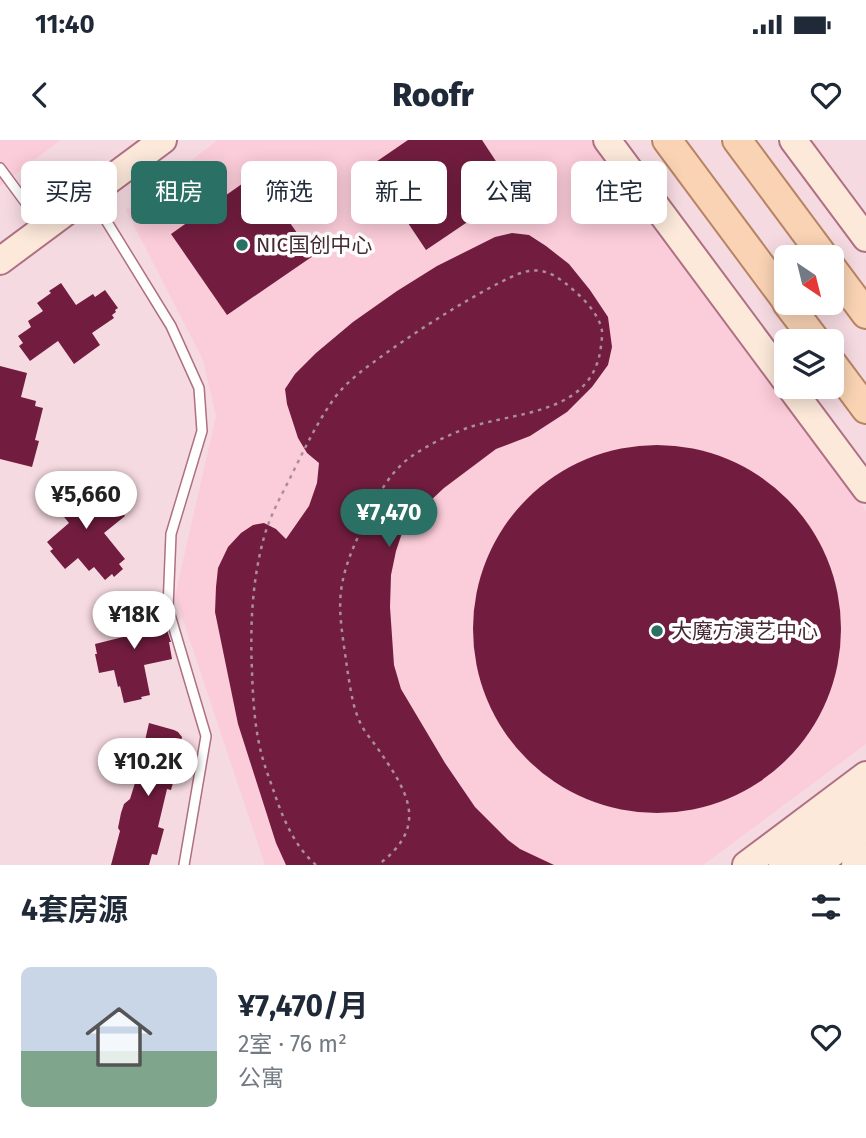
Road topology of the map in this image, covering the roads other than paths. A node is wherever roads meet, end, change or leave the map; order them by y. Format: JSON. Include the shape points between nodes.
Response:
{"nodes":[{"id":1,"x":133,"y":140,"type":"edge"},
{"id":2,"x":163,"y":140,"type":"edge"},
{"id":3,"x":607,"y":140,"type":"edge"},
{"id":4,"x":667,"y":140,"type":"edge"},
{"id":5,"x":737,"y":140,"type":"edge"},
{"id":6,"x":793,"y":140,"type":"edge"},
{"id":7,"x":105,"y":161,"type":"edge"},
{"id":8,"x":1,"y":174,"type":"edge"},
{"id":9,"x":117,"y":174,"type":"edge"},
{"id":10,"x":21,"y":198,"type":"edge"},
{"id":11,"x":21,"y":224,"type":"edge"},
{"id":12,"x":50,"y":224,"type":"edge"},
{"id":13,"x":108,"y":224,"type":"edge"},
{"id":14,"x":866,"y":238,"type":"edge"},
{"id":15,"x":0,"y":239,"type":"edge"},
{"id":16,"x":815,"y":245,"type":"edge"},
{"id":17,"x":0,"y":261,"type":"edge"},
{"id":18,"x":774,"y":284,"type":"edge"},
{"id":19,"x":844,"y":284,"type":"edge"},
{"id":20,"x":866,"y":314,"type":"edge"},
{"id":21,"x":774,"y":365,"type":"edge"},
{"id":22,"x":844,"y":379,"type":"edge"},
{"id":23,"x":799,"y":399,"type":"edge"},
{"id":24,"x":866,"y":409,"type":"edge"},
{"id":25,"x":866,"y":489,"type":"edge"},
{"id":26,"x":866,"y":775,"type":"edge"},
{"id":27,"x":866,"y":802,"type":"edge"},
{"id":28,"x":866,"y":828,"type":"edge"},
{"id":29,"x":866,"y":857,"type":"edge"},
{"id":30,"x":184,"y":865,"type":"edge"},
{"id":31,"x":746,"y":865,"type":"edge"},
{"id":32,"x":782,"y":865,"type":"edge"},
{"id":33,"x":817,"y":865,"type":"edge"},
{"id":34,"x":855,"y":865,"type":"edge"}],
"edges":[{"from":1,"to":7,"type":"main road"},
{"from":2,"to":9,"type":"main road"},
{"from":3,"to":21,"type":"main road"},
{"from":4,"to":18,"type":"main road"},
{"from":5,"to":16,"type":"main road"},
{"from":6,"to":14,"type":"main road"},
{"from":8,"to":10,"type":"lane"},
{"from":11,"to":15,"type":"main road"},
{"from":12,"to":17,"type":"main road"},
{"from":13,"to":30,"type":"lane","via":[[171,326],[199,388],[202,431],[171,534],[168,608],[206,736]]},
{"from":19,"to":20,"type":"main road"},
{"from":22,"to":24,"type":"main road"},
{"from":23,"to":25,"type":"main road"},
{"from":26,"to":31,"type":"main road"},
{"from":27,"to":32,"type":"main road"},
{"from":28,"to":33,"type":"main road"},
{"from":29,"to":34,"type":"main road"}]}
